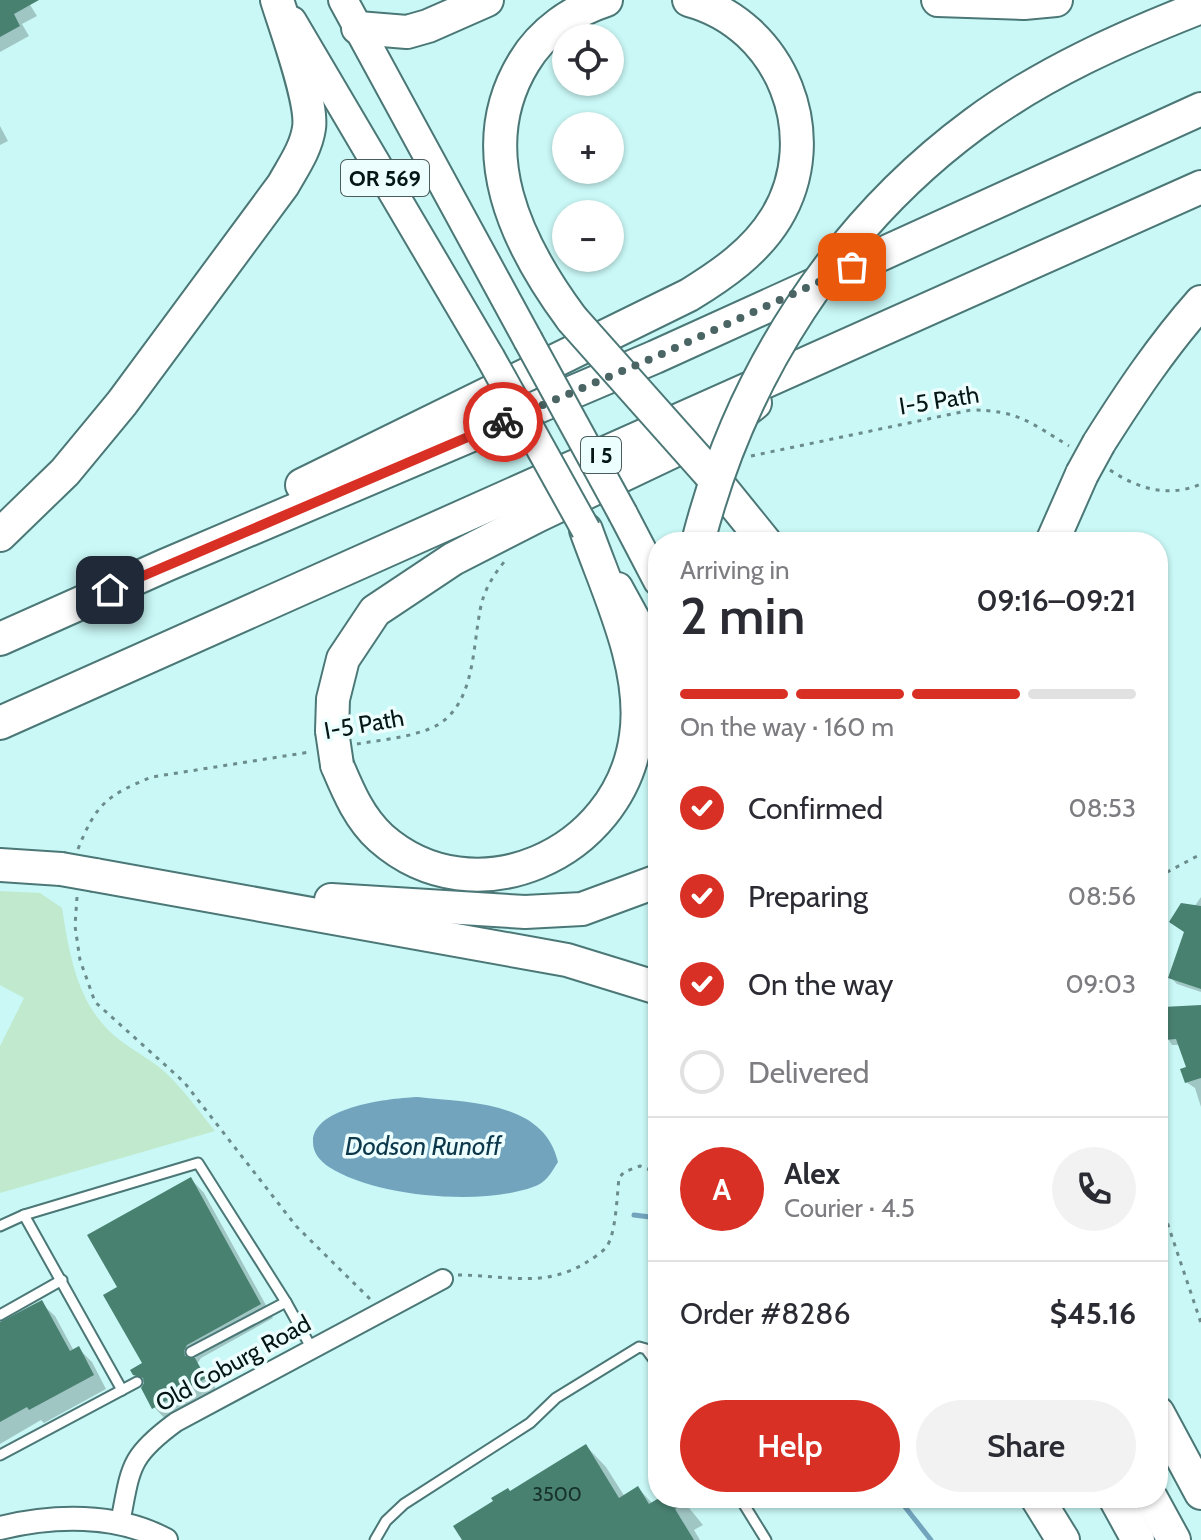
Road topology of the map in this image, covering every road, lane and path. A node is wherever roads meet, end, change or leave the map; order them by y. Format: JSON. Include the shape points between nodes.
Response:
{"nodes":[{"id":1,"x":278,"y":0,"type":"edge"},
{"id":2,"x":487,"y":0,"type":"edge"},
{"id":3,"x":606,"y":0,"type":"edge"},
{"id":4,"x":689,"y":0,"type":"edge"},
{"id":5,"x":938,"y":0,"type":"edge"},
{"id":6,"x":1056,"y":0,"type":"edge"},
{"id":7,"x":1201,"y":7,"type":"edge"},
{"id":8,"x":351,"y":14,"type":"edge"},
{"id":9,"x":1201,"y":109,"type":"edge"},
{"id":10,"x":1201,"y":187,"type":"edge"},
{"id":11,"x":1201,"y":302,"type":"edge"},
{"id":12,"x":809,"y":362,"type":"junction"},
{"id":13,"x":739,"y":458,"type":"dead end"},
{"id":14,"x":1090,"y":458,"type":"junction"},
{"id":15,"x":1201,"y":484,"type":"edge"},
{"id":16,"x":586,"y":530,"type":"junction"},
{"id":17,"x":701,"y":532,"type":"edge"},
{"id":18,"x":757,"y":532,"type":"edge"},
{"id":19,"x":1057,"y":532,"type":"edge"},
{"id":20,"x":0,"y":535,"type":"edge"},
{"id":21,"x":512,"y":555,"type":"dead end"},
{"id":22,"x":648,"y":562,"type":"edge"},
{"id":23,"x":166,"y":565,"type":"junction"},
{"id":24,"x":0,"y":639,"type":"edge"},
{"id":25,"x":648,"y":642,"type":"edge"},
{"id":26,"x":0,"y":723,"type":"edge"},
{"id":27,"x":335,"y":748,"type":"junction"},
{"id":28,"x":1201,"y":854,"type":"edge"},
{"id":29,"x":0,"y":865,"type":"edge"},
{"id":30,"x":78,"y":872,"type":"junction"},
{"id":31,"x":1168,"y":872,"type":"edge"},
{"id":32,"x":648,"y":885,"type":"edge"},
{"id":33,"x":184,"y":890,"type":"junction"},
{"id":34,"x":648,"y":985,"type":"edge"},
{"id":35,"x":648,"y":1169,"type":"edge"},
{"id":36,"x":24,"y":1215,"type":"junction"},
{"id":37,"x":1168,"y":1225,"type":"edge"},
{"id":38,"x":0,"y":1226,"type":"edge"},
{"id":39,"x":443,"y":1279,"type":"joint"},
{"id":40,"x":62,"y":1280,"type":"junction"},
{"id":41,"x":286,"y":1302,"type":"junction"},
{"id":42,"x":381,"y":1312,"type":"junction"},
{"id":43,"x":0,"y":1315,"type":"edge"},
{"id":44,"x":1201,"y":1323,"type":"edge"},
{"id":45,"x":312,"y":1349,"type":"junction"},
{"id":46,"x":191,"y":1352,"type":"dead end"},
{"id":47,"x":648,"y":1352,"type":"edge"},
{"id":48,"x":137,"y":1382,"type":"dead end"},
{"id":49,"x":122,"y":1390,"type":"junction"},
{"id":50,"x":1168,"y":1432,"type":"edge"},
{"id":51,"x":0,"y":1455,"type":"edge"},
{"id":52,"x":1201,"y":1493,"type":"edge"},
{"id":53,"x":746,"y":1508,"type":"edge"},
{"id":54,"x":1043,"y":1508,"type":"edge"},
{"id":55,"x":1120,"y":1508,"type":"edge"},
{"id":56,"x":1156,"y":1508,"type":"edge"},
{"id":57,"x":120,"y":1523,"type":"junction"},
{"id":58,"x":0,"y":1528,"type":"edge"},
{"id":59,"x":166,"y":1540,"type":"edge"},
{"id":60,"x":375,"y":1540,"type":"edge"},
{"id":61,"x":766,"y":1540,"type":"edge"},
{"id":62,"x":1063,"y":1540,"type":"edge"},
{"id":63,"x":1138,"y":1540,"type":"edge"},
{"id":64,"x":1174,"y":1540,"type":"edge"}],
"edges":[{"from":1,"to":16,"type":"main road","number":"OR 569","bridge":true},
{"from":1,"to":20,"type":"highway","via":[[306,101],[310,125],[305,145],[283,185],[122,403],[65,472]]},
{"from":2,"to":8,"type":"highway","via":[[407,32]]},
{"from":3,"to":18,"type":"highway","bridge":true,"via":[[561,22],[535,46],[514,79],[500,127],[511,212],[534,265],[572,319]]},
{"from":4,"to":23,"type":"highway","via":[[732,19],[754,36],[776,65],[792,102],[797,134],[792,180],[775,220],[749,252],[682,299],[244,514]]},
{"from":5,"to":6,"type":"highway"},
{"from":7,"to":17,"type":"highway","bridge":true,"via":[[1089,56],[1004,104],[944,148],[877,211],[814,288],[759,378],[725,454]]},
{"from":8,"to":22,"type":"main road","number":"OR 569","bridge":true},
{"from":9,"to":23,"type":"highway","via":[[655,357]]},
{"from":10,"to":12,"type":"highway","number":"I 5"},
{"from":11,"to":14,"type":"highway","via":[[1145,373]]},
{"from":12,"to":26,"type":"highway","number":"I 5"},
{"from":12,"to":27,"type":"highway","via":[[726,426],[453,559],[375,611],[343,659],[333,699]]},
{"from":13,"to":14,"type":"path","name":"I-5 Path","via":[[971,410],[1001,410],[1021,417]]},
{"from":14,"to":15,"type":"path","name":"I-5 Path","via":[[1131,484],[1164,492]]},
{"from":14,"to":19,"type":"highway"},
{"from":16,"to":25,"type":"main road","number":"OR 569"},
{"from":16,"to":27,"type":"highway","via":[[637,690],[636,736],[623,782],[592,829],[549,859],[499,875],[440,870],[379,836],[362,816]]},
{"from":21,"to":27,"type":"path","name":"I-5 Path","via":[[489,582],[470,677],[459,703],[432,728]]},
{"from":23,"to":24,"type":"highway"},
{"from":27,"to":30,"type":"path","name":"I-5 Path","via":[[152,777],[130,786],[107,799],[91,818]]},
{"from":28,"to":31,"type":"path"},
{"from":29,"to":30,"type":"highway"},
{"from":30,"to":33,"type":"highway"},
{"from":30,"to":42,"type":"path","name":"I-5 Path","via":[[75,926],[95,1002],[184,1082],[296,1226]]},
{"from":32,"to":33,"type":"highway","via":[[582,909],[525,912]]},
{"from":33,"to":34,"type":"highway","via":[[567,960]]},
{"from":35,"to":39,"type":"path","via":[[640,1166],[619,1178],[607,1246],[576,1269],[537,1279],[459,1274]]},
{"from":36,"to":38,"type":"lane"},
{"from":36,"to":40,"type":"lane"},
{"from":36,"to":41,"type":"lane","via":[[198,1163]]},
{"from":37,"to":44,"type":"path"},
{"from":39,"to":42,"type":"street","name":"Old Coburg Road"},
{"from":40,"to":43,"type":"lane"},
{"from":40,"to":49,"type":"lane"},
{"from":41,"to":45,"type":"lane"},
{"from":41,"to":46,"type":"lane"},
{"from":42,"to":45,"type":"street","name":"Old Coburg Road"},
{"from":45,"to":57,"type":"street","name":"Old Coburg Road","via":[[152,1440],[132,1463]]},
{"from":47,"to":60,"type":"lane","via":[[639,1347],[556,1398],[530,1423],[404,1504]]},
{"from":48,"to":49,"type":"lane"},
{"from":49,"to":51,"type":"lane"},
{"from":50,"to":52,"type":"highway"},
{"from":53,"to":61,"type":"lane"},
{"from":54,"to":62,"type":"highway"},
{"from":55,"to":63,"type":"highway"},
{"from":56,"to":64,"type":"highway"},
{"from":57,"to":58,"type":"street","via":[[32,1520]]},
{"from":57,"to":59,"type":"street"}]}
